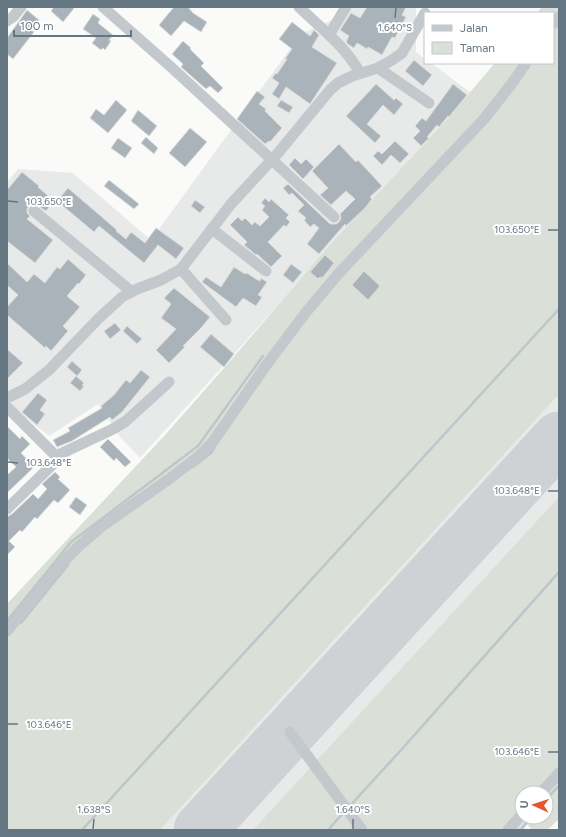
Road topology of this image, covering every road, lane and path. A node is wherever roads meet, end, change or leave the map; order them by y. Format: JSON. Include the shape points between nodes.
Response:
{"nodes":[{"id":1,"x":21,"y":7,"type":"edge"},
{"id":2,"x":103,"y":7,"type":"edge"},
{"id":3,"x":299,"y":7,"type":"edge"},
{"id":4,"x":346,"y":7,"type":"edge"},
{"id":5,"x":424,"y":15,"type":"edge"},
{"id":6,"x":7,"y":21,"type":"edge"},
{"id":7,"x":329,"y":34,"type":"junction"},
{"id":8,"x":525,"y":64,"type":"edge"},
{"id":9,"x":378,"y":68,"type":"junction"},
{"id":10,"x":360,"y":73,"type":"junction"},
{"id":11,"x":429,"y":103,"type":"dead end"},
{"id":12,"x":272,"y":160,"type":"junction"},
{"id":13,"x":34,"y":211,"type":"dead end"},
{"id":14,"x":334,"y":217,"type":"dead end"},
{"id":15,"x":212,"y":229,"type":"junction"},
{"id":16,"x":181,"y":269,"type":"junction"},
{"id":17,"x":266,"y":271,"type":"dead end"},
{"id":18,"x":132,"y":292,"type":"junction"},
{"id":19,"x":226,"y":320,"type":"dead end"},
{"id":20,"x":169,"y":382,"type":"dead end"},
{"id":21,"x":7,"y":398,"type":"edge"},
{"id":22,"x":7,"y":407,"type":"edge"},
{"id":23,"x":56,"y":456,"type":"junction"},
{"id":24,"x":7,"y":508,"type":"edge"},
{"id":25,"x":7,"y":631,"type":"edge"},
{"id":26,"x":290,"y":732,"type":"dead end"},
{"id":27,"x":559,"y":773,"type":"edge"},
{"id":28,"x":548,"y":785,"type":"edge"},
{"id":29,"x":362,"y":830,"type":"edge"}],
"edges":[{"from":1,"to":6,"type":"street"},
{"from":2,"to":12,"type":"street"},
{"from":3,"to":7,"type":"street"},
{"from":4,"to":7,"type":"street"},
{"from":5,"to":9,"type":"street","via":[[402,53]]},
{"from":7,"to":10,"type":"street","via":[[347,52]]},
{"from":8,"to":25,"type":"street","via":[[484,119],[340,272],[307,311],[212,443],[199,456],[79,546],[61,564]]},
{"from":9,"to":10,"type":"street"},
{"from":9,"to":11,"type":"street"},
{"from":10,"to":12,"type":"street","via":[[342,80],[330,90]]},
{"from":12,"to":14,"type":"street"},
{"from":12,"to":15,"type":"street","via":[[231,204]]},
{"from":13,"to":18,"type":"street"},
{"from":15,"to":16,"type":"street"},
{"from":15,"to":17,"type":"street"},
{"from":16,"to":18,"type":"street"},
{"from":16,"to":19,"type":"street"},
{"from":18,"to":21,"type":"street","via":[[122,297],[99,318],[49,370],[25,389]]},
{"from":20,"to":23,"type":"street","via":[[120,425]]},
{"from":22,"to":23,"type":"street"},
{"from":23,"to":24,"type":"street","via":[[53,464]]},
{"from":26,"to":29,"type":"street"},
{"from":27,"to":28,"type":"street"}]}
